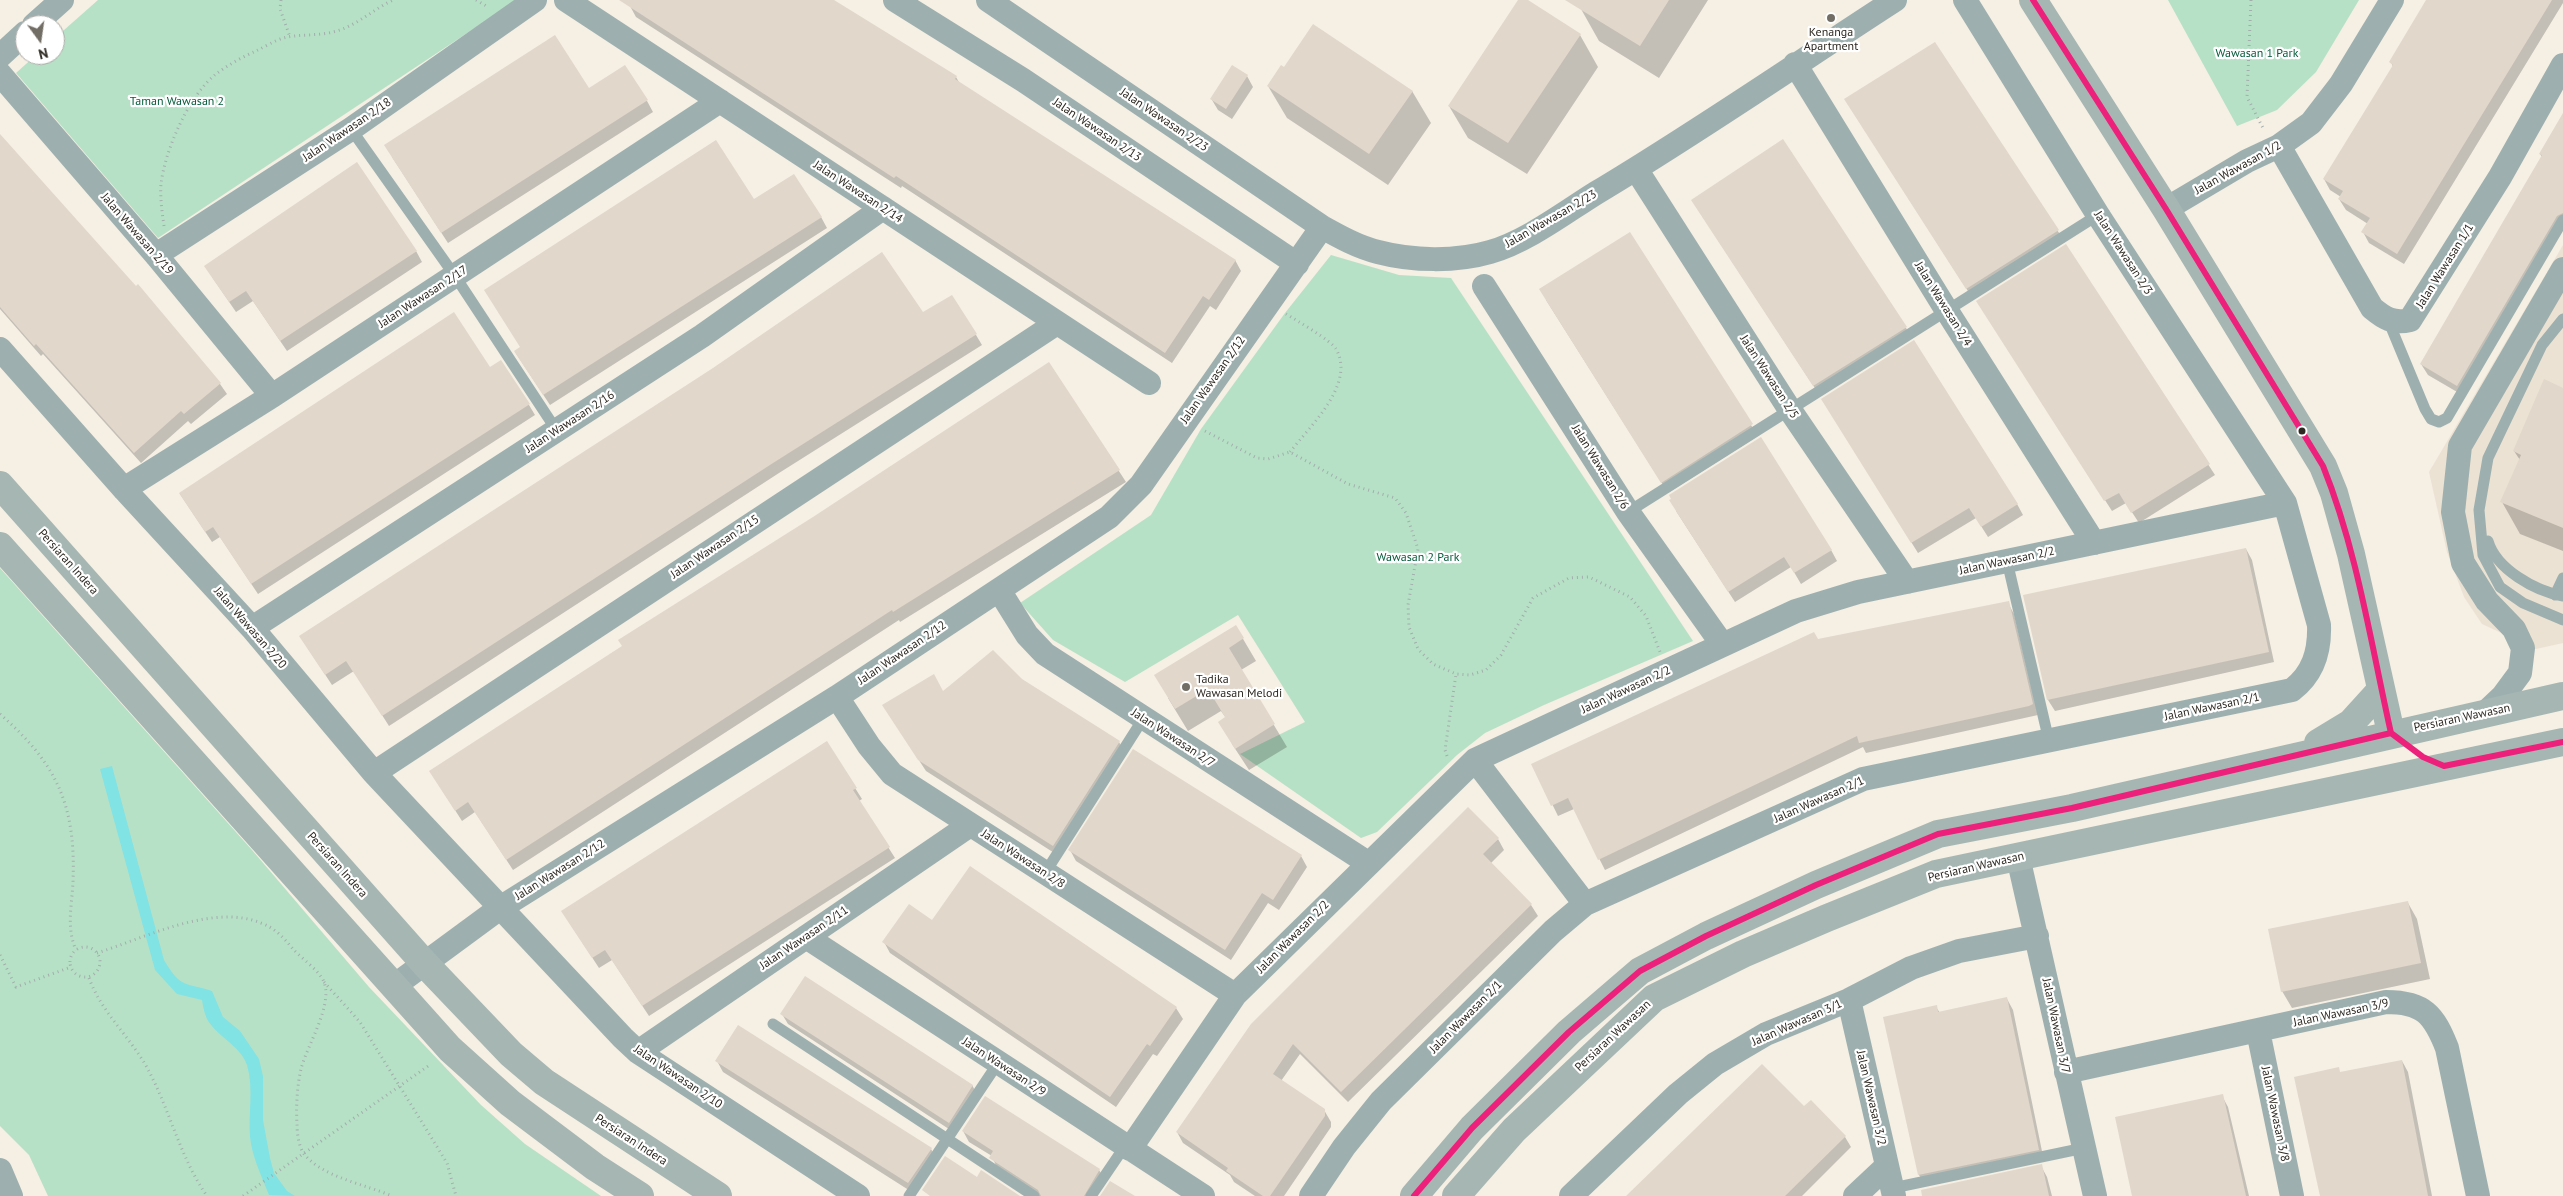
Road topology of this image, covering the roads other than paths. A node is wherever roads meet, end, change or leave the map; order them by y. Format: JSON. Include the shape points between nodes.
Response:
{"nodes":[{"id":1,"x":62,"y":0,"type":"edge"},
{"id":2,"x":535,"y":0,"type":"edge"},
{"id":3,"x":566,"y":0,"type":"edge"},
{"id":4,"x":895,"y":0,"type":"edge"},
{"id":5,"x":988,"y":0,"type":"edge"},
{"id":6,"x":1896,"y":0,"type":"edge"},
{"id":7,"x":1965,"y":0,"type":"edge"},
{"id":8,"x":2033,"y":0,"type":"edge"},
{"id":9,"x":2392,"y":0,"type":"edge"},
{"id":10,"x":45,"y":15,"type":"edge"},
{"id":11,"x":15,"y":42,"type":"edge"},
{"id":12,"x":0,"y":56,"type":"edge"},
{"id":13,"x":1795,"y":64,"type":"junction"},
{"id":14,"x":2563,"y":65,"type":"edge"},
{"id":15,"x":0,"y":74,"type":"edge"},
{"id":16,"x":720,"y":101,"type":"junction"},
{"id":17,"x":351,"y":129,"type":"junction"},
{"id":18,"x":2276,"y":148,"type":"junction"},
{"id":19,"x":1636,"y":169,"type":"junction"},
{"id":20,"x":883,"y":208,"type":"junction"},
{"id":21,"x":2166,"y":209,"type":"junction"},
{"id":22,"x":2098,"y":215,"type":"junction"},
{"id":23,"x":2563,"y":220,"type":"edge"},
{"id":24,"x":1322,"y":227,"type":"junction"},
{"id":25,"x":156,"y":255,"type":"junction"},
{"id":26,"x":1297,"y":264,"type":"junction"},
{"id":27,"x":2563,"y":269,"type":"edge"},
{"id":28,"x":455,"y":276,"type":"junction"},
{"id":29,"x":1484,"y":286,"type":"dead end"},
{"id":30,"x":1947,"y":311,"type":"junction"},
{"id":31,"x":2563,"y":319,"type":"edge"},
{"id":32,"x":2388,"y":320,"type":"junction"},
{"id":33,"x":1057,"y":323,"type":"junction"},
{"id":34,"x":0,"y":349,"type":"edge"},
{"id":35,"x":1149,"y":383,"type":"dead end"},
{"id":36,"x":272,"y":396,"type":"junction"},
{"id":37,"x":1790,"y":410,"type":"junction"},
{"id":38,"x":557,"y":431,"type":"junction"},
{"id":39,"x":0,"y":485,"type":"edge"},
{"id":40,"x":124,"y":489,"type":"junction"},
{"id":41,"x":2285,"y":503,"type":"junction"},
{"id":42,"x":2479,"y":510,"type":"junction"},
{"id":43,"x":1628,"y":512,"type":"junction"},
{"id":44,"x":2094,"y":543,"type":"junction"},
{"id":45,"x":0,"y":546,"type":"edge"},
{"id":46,"x":2007,"y":561,"type":"junction"},
{"id":47,"x":2563,"y":578,"type":"edge"},
{"id":48,"x":1908,"y":582,"type":"junction"},
{"id":49,"x":999,"y":590,"type":"junction"},
{"id":50,"x":2559,"y":595,"type":"edge"},
{"id":51,"x":2563,"y":620,"type":"edge"},
{"id":52,"x":252,"y":628,"type":"junction"},
{"id":53,"x":1722,"y":644,"type":"junction"},
{"id":54,"x":2381,"y":690,"type":"junction"},
{"id":55,"x":837,"y":696,"type":"junction"},
{"id":56,"x":2563,"y":696,"type":"edge"},
{"id":57,"x":2484,"y":714,"type":"junction"},
{"id":58,"x":1143,"y":719,"type":"junction"},
{"id":59,"x":2391,"y":733,"type":"junction"},
{"id":60,"x":2049,"y":741,"type":"junction"},
{"id":61,"x":2563,"y":742,"type":"edge"},
{"id":62,"x":2290,"y":757,"type":"junction"},
{"id":63,"x":1475,"y":760,"type":"junction"},
{"id":64,"x":2444,"y":766,"type":"junction"},
{"id":65,"x":374,"y":773,"type":"junction"},
{"id":66,"x":2356,"y":785,"type":"junction"},
{"id":67,"x":2072,"y":808,"type":"junction"},
{"id":68,"x":970,"y":825,"type":"junction"},
{"id":69,"x":1938,"y":834,"type":"junction"},
{"id":70,"x":2018,"y":857,"type":"junction"},
{"id":71,"x":1368,"y":863,"type":"junction"},
{"id":72,"x":1044,"y":873,"type":"junction"},
{"id":73,"x":1585,"y":904,"type":"junction"},
{"id":74,"x":500,"y":908,"type":"junction"},
{"id":75,"x":2037,"y":936,"type":"junction"},
{"id":76,"x":806,"y":937,"type":"junction"},
{"id":77,"x":425,"y":964,"type":"junction"},
{"id":78,"x":394,"y":986,"type":"junction"},
{"id":79,"x":1235,"y":995,"type":"junction"},
{"id":80,"x":1849,"y":1000,"type":"junction"},
{"id":81,"x":773,"y":1024,"type":"dead end"},
{"id":82,"x":2258,"y":1031,"type":"junction"},
{"id":83,"x":638,"y":1052,"type":"junction"},
{"id":84,"x":998,"y":1063,"type":"junction"},
{"id":85,"x":2066,"y":1072,"type":"junction"},
{"id":86,"x":947,"y":1139,"type":"junction"},
{"id":87,"x":1127,"y":1147,"type":"junction"},
{"id":88,"x":2084,"y":1148,"type":"junction"},
{"id":89,"x":0,"y":1170,"type":"edge"},
{"id":90,"x":1891,"y":1183,"type":"edge"},
{"id":91,"x":11,"y":1196,"type":"edge"},
{"id":92,"x":640,"y":1196,"type":"edge"},
{"id":93,"x":718,"y":1196,"type":"edge"},
{"id":94,"x":858,"y":1196,"type":"edge"},
{"id":95,"x":909,"y":1196,"type":"edge"},
{"id":96,"x":1034,"y":1196,"type":"edge"},
{"id":97,"x":1091,"y":1196,"type":"edge"},
{"id":98,"x":1203,"y":1196,"type":"edge"},
{"id":99,"x":1311,"y":1196,"type":"edge"},
{"id":100,"x":1414,"y":1196,"type":"edge"},
{"id":101,"x":1456,"y":1196,"type":"edge"},
{"id":102,"x":1571,"y":1196,"type":"edge"},
{"id":103,"x":1855,"y":1196,"type":"edge"},
{"id":104,"x":2095,"y":1196,"type":"edge"},
{"id":105,"x":2292,"y":1196,"type":"edge"},
{"id":106,"x":2478,"y":1196,"type":"edge"}],
"edges":[{"from":1,"to":10,"type":"street"},
{"from":2,"to":17,"type":"street","name":"Jalan Wawasan 2/18"},
{"from":3,"to":16,"type":"street","name":"Jalan Wawasan 2/14"},
{"from":4,"to":26,"type":"street","name":"Jalan Wawasan 2/13","via":[[1023,80]]},
{"from":5,"to":24,"type":"street","name":"Jalan Wawasan 2/23"},
{"from":6,"to":13,"type":"street","name":"Jalan Wawasan 2/23"},
{"from":7,"to":22,"type":"street","name":"Jalan Wawasan 2/3"},
{"from":8,"to":21,"type":"main road"},
{"from":9,"to":18,"type":"street","name":"Jalan Wawasan 1/2","via":[[2335,92],[2311,122]]},
{"from":11,"to":12,"type":"street"},
{"from":13,"to":19,"type":"street","name":"Jalan Wawasan 2/23"},
{"from":13,"to":30,"type":"street","name":"Jalan Wawasan 2/4"},
{"from":14,"to":32,"type":"street","name":"Jalan Wawasan 1/1","via":[[2500,177],[2416,313],[2410,320],[2402,322]]},
{"from":15,"to":25,"type":"street","name":"Jalan Wawasan 2/19"},
{"from":16,"to":20,"type":"street","name":"Jalan Wawasan 2/14"},
{"from":16,"to":28,"type":"street","name":"Jalan Wawasan 2/17"},
{"from":17,"to":25,"type":"street","name":"Jalan Wawasan 2/18"},
{"from":17,"to":28,"type":"lane"},
{"from":18,"to":21,"type":"street","name":"Jalan Wawasan 1/2","via":[[2247,161]]},
{"from":18,"to":32,"type":"street","via":[[2372,308]]},
{"from":19,"to":24,"type":"street","name":"Jalan Wawasan 2/23","via":[[1515,243],[1490,252],[1451,257],[1402,257],[1350,242]]},
{"from":19,"to":37,"type":"street","name":"Jalan Wawasan 2/5"},
{"from":20,"to":33,"type":"street","name":"Jalan Wawasan 2/14"},
{"from":20,"to":38,"type":"street","name":"Jalan Wawasan 2/16","via":[[702,336]]},
{"from":21,"to":54,"type":"main road","via":[[2323,466],[2351,554]]},
{"from":22,"to":30,"type":"lane"},
{"from":22,"to":41,"type":"street","name":"Jalan Wawasan 2/3"},
{"from":23,"to":32,"type":"lane","via":[[2447,418],[2439,422],[2431,419]]},
{"from":24,"to":26,"type":"street","name":"Jalan Wawasan 2/12"},
{"from":25,"to":36,"type":"street","name":"Jalan Wawasan 2/19"},
{"from":26,"to":49,"type":"street","name":"Jalan Wawasan 2/12","via":[[1141,485],[1109,517]]},
{"from":27,"to":57,"type":"street","via":[[2460,446],[2453,512],[2463,563],[2487,601],[2514,629],[2523,648],[2520,673]]},
{"from":28,"to":36,"type":"street","name":"Jalan Wawasan 2/17"},
{"from":28,"to":38,"type":"lane"},
{"from":29,"to":43,"type":"street","name":"Jalan Wawasan 2/6"},
{"from":30,"to":37,"type":"lane"},
{"from":30,"to":44,"type":"street","name":"Jalan Wawasan 2/4"},
{"from":31,"to":42,"type":"lane","via":[[2542,346],[2488,458]]},
{"from":33,"to":35,"type":"street","name":"Jalan Wawasan 2/14"},
{"from":33,"to":65,"type":"street","name":"Jalan Wawasan 2/15"},
{"from":34,"to":40,"type":"street","name":"Jalan Wawasan 2/20"},
{"from":36,"to":40,"type":"street","name":"Jalan Wawasan 2/17"},
{"from":37,"to":43,"type":"lane"},
{"from":37,"to":48,"type":"street","name":"Jalan Wawasan 2/5"},
{"from":38,"to":52,"type":"street","name":"Jalan Wawasan 2/16"},
{"from":39,"to":77,"type":"main road","name":"Persiaran Indera"},
{"from":40,"to":52,"type":"street","name":"Jalan Wawasan 2/20"},
{"from":41,"to":44,"type":"street","name":"Jalan Wawasan 2/2"},
{"from":41,"to":60,"type":"street","name":"Jalan Wawasan 2/1","via":[[2319,625],[2320,642],[2304,681],[2292,690]]},
{"from":42,"to":50,"type":"lane","via":[[2491,553],[2527,585]]},
{"from":42,"to":51,"type":"lane","via":[[2483,555],[2500,587],[2523,603]]},
{"from":43,"to":53,"type":"street","name":"Jalan Wawasan 2/6"},
{"from":44,"to":46,"type":"street","name":"Jalan Wawasan 2/2"},
{"from":45,"to":78,"type":"main road"},
{"from":46,"to":48,"type":"street","name":"Jalan Wawasan 2/2"},
{"from":46,"to":60,"type":"lane"},
{"from":47,"to":50,"type":"lane"},
{"from":48,"to":53,"type":"street","name":"Jalan Wawasan 2/2","via":[[1858,592],[1796,611]]},
{"from":49,"to":55,"type":"street","name":"Jalan Wawasan 2/12"},
{"from":49,"to":58,"type":"street","name":"Jalan Wawasan 2/7","via":[[1027,635],[1045,654]]},
{"from":52,"to":65,"type":"street","name":"Jalan Wawasan 2/20"},
{"from":53,"to":63,"type":"street","name":"Jalan Wawasan 2/2"},
{"from":54,"to":59,"type":"main road"},
{"from":54,"to":62,"type":"main road","via":[[2338,732]]},
{"from":55,"to":68,"type":"street","name":"Jalan Wawasan 2/8","via":[[869,746],[892,774]]},
{"from":55,"to":74,"type":"street","name":"Jalan Wawasan 2/12"},
{"from":56,"to":57,"type":"main road","name":"Persiaran Wawasan"},
{"from":57,"to":59,"type":"main road","name":"Persiaran Wawasan"},
{"from":58,"to":71,"type":"street","name":"Jalan Wawasan 2/7"},
{"from":58,"to":72,"type":"lane"},
{"from":59,"to":62,"type":"main road","name":"Persiaran Wawasan"},
{"from":59,"to":64,"type":"main road","via":[[2423,757]]},
{"from":59,"to":66,"type":"main road"},
{"from":60,"to":73,"type":"street","name":"Jalan Wawasan 2/1","via":[[1862,779]]},
{"from":61,"to":64,"type":"main road","name":"Persiaran Wawasan"},
{"from":62,"to":67,"type":"main road","name":"Persiaran Wawasan"},
{"from":63,"to":71,"type":"street","name":"Jalan Wawasan 2/2"},
{"from":63,"to":73,"type":"street"},
{"from":64,"to":66,"type":"main road","name":"Persiaran Wawasan"},
{"from":65,"to":74,"type":"street","name":"Jalan Wawasan 2/20"},
{"from":66,"to":70,"type":"main road","name":"Persiaran Wawasan"},
{"from":67,"to":69,"type":"main road","name":"Persiaran Wawasan"},
{"from":67,"to":70,"type":"main road","via":[[2027,833],[2018,847]]},
{"from":68,"to":72,"type":"street","name":"Jalan Wawasan 2/8"},
{"from":68,"to":76,"type":"street","name":"Jalan Wawasan 2/11"},
{"from":69,"to":70,"type":"main road","via":[[1986,841]]},
{"from":69,"to":100,"type":"main road","name":"Persiaran Wawasan","via":[[1816,884],[1706,936],[1640,972],[1569,1032],[1472,1128]]},
{"from":70,"to":75,"type":"street","name":"Jalan Wawasan 3/7"},
{"from":70,"to":101,"type":"main road","name":"Persiaran Wawasan","via":[[1936,874],[1743,954],[1654,998],[1514,1130]]},
{"from":71,"to":79,"type":"street","name":"Jalan Wawasan 2/2"},
{"from":72,"to":79,"type":"street","name":"Jalan Wawasan 2/8"},
{"from":73,"to":99,"type":"street","name":"Jalan Wawasan 2/1","via":[[1553,931],[1381,1101]]},
{"from":74,"to":77,"type":"street","name":"Jalan Wawasan 2/12"},
{"from":74,"to":83,"type":"street","name":"Jalan Wawasan 2/10"},
{"from":75,"to":80,"type":"street","name":"Jalan Wawasan 3/1","via":[[1959,952],[1911,968]]},
{"from":75,"to":85,"type":"street","name":"Jalan Wawasan 3/7"},
{"from":76,"to":83,"type":"street","name":"Jalan Wawasan 2/11"},
{"from":76,"to":84,"type":"street","name":"Jalan Wawasan 2/9"},
{"from":77,"to":78,"type":"street","name":"Jalan Wawasan 2/12"},
{"from":77,"to":93,"type":"main road","name":"Persiaran Indera","via":[[510,1054],[544,1082]]},
{"from":78,"to":92,"type":"main road","via":[[450,1049],[510,1103],[595,1167]]},
{"from":79,"to":87,"type":"street","name":"Jalan Wawasan 2/2"},
{"from":80,"to":90,"type":"street","name":"Jalan Wawasan 3/2"},
{"from":80,"to":102,"type":"street","name":"Jalan Wawasan 3/1","via":[[1766,1034],[1715,1064],[1678,1094]]},
{"from":81,"to":86,"type":"lane"},
{"from":82,"to":85,"type":"street","name":"Jalan Wawasan 3/9"},
{"from":82,"to":105,"type":"street","name":"Jalan Wawasan 3/8"},
{"from":82,"to":106,"type":"street","name":"Jalan Wawasan 3/9","via":[[2386,1002],[2406,1002],[2419,1007],[2431,1017],[2447,1048]]},
{"from":83,"to":94,"type":"street","name":"Jalan Wawasan 2/10"},
{"from":84,"to":86,"type":"lane"},
{"from":84,"to":87,"type":"street","name":"Jalan Wawasan 2/9"},
{"from":85,"to":88,"type":"street","name":"Jalan Wawasan 3/7"},
{"from":86,"to":95,"type":"lane"},
{"from":86,"to":96,"type":"lane"},
{"from":87,"to":97,"type":"lane"},
{"from":87,"to":98,"type":"street","name":"Jalan Wawasan 2/9"},
{"from":88,"to":90,"type":"lane"},
{"from":88,"to":104,"type":"street","name":"Jalan Wawasan 3/7"},
{"from":89,"to":91,"type":"street"},
{"from":90,"to":103,"type":"street"}]}
